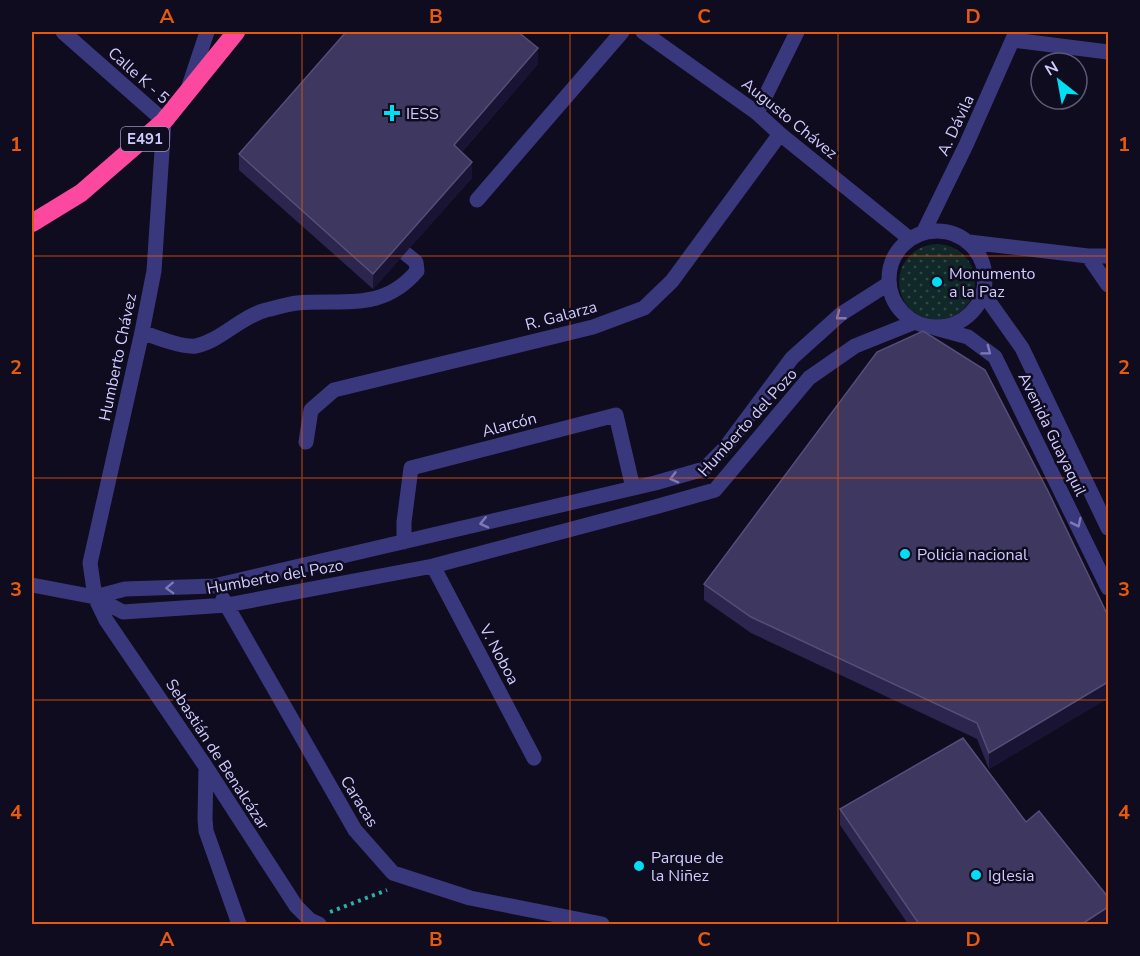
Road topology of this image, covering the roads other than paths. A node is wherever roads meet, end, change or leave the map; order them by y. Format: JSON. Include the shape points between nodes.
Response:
{"nodes":[{"id":1,"x":63,"y":32,"type":"edge"},
{"id":2,"x":207,"y":32,"type":"edge"},
{"id":3,"x":236,"y":32,"type":"edge"},
{"id":4,"x":622,"y":32,"type":"edge"},
{"id":5,"x":643,"y":32,"type":"edge"},
{"id":6,"x":797,"y":32,"type":"edge"},
{"id":7,"x":1014,"y":36,"type":"edge"},
{"id":8,"x":1108,"y":52,"type":"edge"},
{"id":9,"x":186,"y":96,"type":"junction"},
{"id":10,"x":757,"y":113,"type":"junction"},
{"id":11,"x":164,"y":122,"type":"junction"},
{"id":12,"x":780,"y":135,"type":"junction"},
{"id":13,"x":477,"y":200,"type":"dead end"},
{"id":14,"x":32,"y":223,"type":"edge"},
{"id":15,"x":381,"y":233,"type":"edge"},
{"id":16,"x":916,"y":236,"type":"junction"},
{"id":17,"x":969,"y":242,"type":"junction"},
{"id":18,"x":1088,"y":256,"type":"junction"},
{"id":19,"x":1108,"y":256,"type":"edge"},
{"id":20,"x":888,"y":284,"type":"junction"},
{"id":21,"x":1108,"y":285,"type":"edge"},
{"id":22,"x":983,"y":293,"type":"junction"},
{"id":23,"x":915,"y":322,"type":"junction"},
{"id":24,"x":934,"y":328,"type":"junction"},
{"id":25,"x":142,"y":332,"type":"junction"},
{"id":26,"x":306,"y":442,"type":"dead end"},
{"id":27,"x":633,"y":488,"type":"junction"},
{"id":28,"x":1108,"y":527,"type":"edge"},
{"id":29,"x":404,"y":542,"type":"junction"},
{"id":30,"x":433,"y":566,"type":"junction"},
{"id":31,"x":32,"y":585,"type":"edge"},
{"id":32,"x":214,"y":586,"type":"junction"},
{"id":33,"x":1108,"y":588,"type":"edge"},
{"id":34,"x":95,"y":597,"type":"junction"},
{"id":35,"x":227,"y":605,"type":"junction"},
{"id":36,"x":534,"y":758,"type":"dead end"},
{"id":37,"x":206,"y":766,"type":"junction"},
{"id":38,"x":314,"y":922,"type":"edge"},
{"id":39,"x":239,"y":924,"type":"edge"},
{"id":40,"x":602,"y":924,"type":"edge"}],
"edges":[{"from":1,"to":11,"type":"street","name":"Calle K - 5"},
{"from":2,"to":9,"type":"street"},
{"from":3,"to":9,"type":"highway","number":"E491"},
{"from":4,"to":13,"type":"street"},
{"from":5,"to":10,"type":"street","name":"Augusto Chávez"},
{"from":6,"to":10,"type":"street"},
{"from":7,"to":8,"type":"street"},
{"from":7,"to":16,"type":"street","name":"A. Dávila","via":[[966,145]]},
{"from":9,"to":11,"type":"highway","number":"E491"},
{"from":10,"to":12,"type":"street","name":"Augusto Chávez"},
{"from":11,"to":14,"type":"highway","number":"E491","via":[[81,193]]},
{"from":11,"to":25,"type":"street","name":"Humberto Chávez","via":[[154,271]]},
{"from":12,"to":16,"type":"street","name":"Augusto Chávez"},
{"from":12,"to":26,"type":"street","name":"R. Galarza","via":[[672,281],[644,308],[593,327],[334,390],[311,410]]},
{"from":15,"to":25,"type":"street","via":[[416,262],[417,271],[405,285],[374,300],[296,303],[262,311],[215,339],[193,346]]},
{"from":16,"to":17,"type":"street","via":[[939,230]]},
{"from":16,"to":20,"type":"street","via":[[893,259]]},
{"from":17,"to":18,"type":"street"},
{"from":17,"to":22,"type":"street","via":[[984,265]]},
{"from":18,"to":19,"type":"street"},
{"from":18,"to":21,"type":"street"},
{"from":20,"to":23,"type":"street","via":[[892,300]]},
{"from":20,"to":27,"type":"street","name":"Humberto del Pozo","one_way":true,"via":[[841,314],[792,358],[725,448],[704,469]]},
{"from":22,"to":24,"type":"street","via":[[965,319]]},
{"from":22,"to":28,"type":"street","name":"Avenida Guayaquil","via":[[1022,348]]},
{"from":23,"to":24,"type":"street"},
{"from":23,"to":30,"type":"street","name":"Humberto del Pozo","via":[[855,346],[809,378],[715,490]]},
{"from":24,"to":33,"type":"street","name":"Avenida Guayaquil","one_way":true,"via":[[968,337],[995,357]]},
{"from":25,"to":34,"type":"street","name":"Humberto Chávez","via":[[90,563]]},
{"from":27,"to":29,"type":"street","name":"Humberto del Pozo","one_way":true},
{"from":27,"to":29,"type":"street","name":"Alarcón","via":[[616,415],[411,468]]},
{"from":29,"to":32,"type":"street","name":"Humberto del Pozo"},
{"from":30,"to":35,"type":"street","name":"Humberto del Pozo"},
{"from":30,"to":36,"type":"street","name":"V. Noboa"},
{"from":31,"to":34,"type":"street"},
{"from":32,"to":34,"type":"street","name":"Humberto del Pozo","one_way":true,"via":[[124,589]]},
{"from":32,"to":35,"type":"street","name":"Caracas"},
{"from":34,"to":35,"type":"street","name":"Humberto del Pozo","via":[[123,612]]},
{"from":34,"to":37,"type":"street","name":"Sebastián de Benalcázar","via":[[106,620]]},
{"from":35,"to":40,"type":"street","name":"Caracas","via":[[355,830],[393,873],[470,898]]},
{"from":37,"to":38,"type":"street","name":"Sebastián de Benalcázar","via":[[296,906]]},
{"from":37,"to":39,"type":"street","via":[[206,831]]}]}
